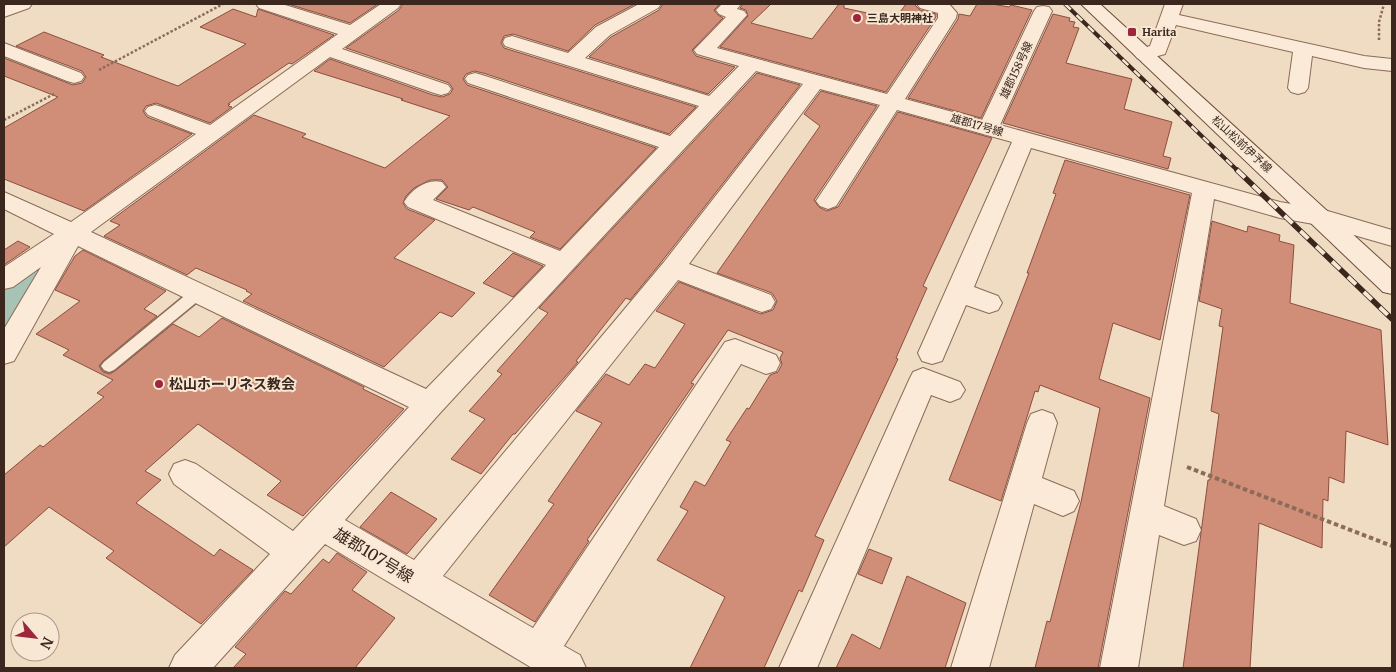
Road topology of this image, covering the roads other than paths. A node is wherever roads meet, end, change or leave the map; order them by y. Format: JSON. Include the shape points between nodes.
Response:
{"nodes":[{"id":1,"x":23,"y":4,"type":"edge"},
{"id":2,"x":265,"y":4,"type":"edge"},
{"id":3,"x":392,"y":4,"type":"edge"},
{"id":4,"x":612,"y":4,"type":"edge"},
{"id":5,"x":652,"y":4,"type":"edge"},
{"id":6,"x":732,"y":4,"type":"edge"},
{"id":7,"x":926,"y":4,"type":"edge"},
{"id":8,"x":1090,"y":4,"type":"edge"},
{"id":9,"x":1043,"y":11,"type":"dead end"},
{"id":10,"x":1171,"y":11,"type":"edge"},
{"id":11,"x":4,"y":12,"type":"edge"},
{"id":12,"x":634,"y":14,"type":"junction"},
{"id":13,"x":352,"y":32,"type":"junction"},
{"id":14,"x":512,"y":42,"type":"dead end"},
{"id":15,"x":1303,"y":48,"type":"junction"},
{"id":16,"x":4,"y":49,"type":"edge"},
{"id":17,"x":327,"y":50,"type":"junction"},
{"id":18,"x":1144,"y":54,"type":"junction"},
{"id":19,"x":572,"y":60,"type":"junction"},
{"id":20,"x":753,"y":62,"type":"junction"},
{"id":21,"x":1385,"y":64,"type":"edge"},
{"id":22,"x":475,"y":79,"type":"dead end"},
{"id":23,"x":816,"y":80,"type":"junction"},
{"id":24,"x":441,"y":88,"type":"dead end"},
{"id":25,"x":1298,"y":88,"type":"dead end"},
{"id":26,"x":55,"y":90,"type":"road end"},
{"id":27,"x":893,"y":102,"type":"junction"},
{"id":28,"x":714,"y":104,"type":"junction"},
{"id":29,"x":154,"y":112,"type":"dead end"},
{"id":30,"x":988,"y":129,"type":"junction"},
{"id":31,"x":212,"y":133,"type":"junction"},
{"id":32,"x":1024,"y":139,"type":"junction"},
{"id":33,"x":674,"y":145,"type":"junction"},
{"id":34,"x":434,"y":187,"type":"dead end"},
{"id":35,"x":1204,"y":189,"type":"junction"},
{"id":36,"x":4,"y":200,"type":"edge"},
{"id":37,"x":828,"y":201,"type":"dead end"},
{"id":38,"x":1321,"y":218,"type":"junction"},
{"id":39,"x":73,"y":233,"type":"junction"},
{"id":40,"x":1392,"y":238,"type":"edge"},
{"id":41,"x":564,"y":262,"type":"junction"},
{"id":42,"x":673,"y":268,"type":"junction"},
{"id":43,"x":4,"y":280,"type":"edge"},
{"id":44,"x":1392,"y":285,"type":"edge"},
{"id":45,"x":958,"y":292,"type":"junction"},
{"id":46,"x":198,"y":293,"type":"junction"},
{"id":47,"x":762,"y":302,"type":"dead end"},
{"id":48,"x":989,"y":302,"type":"dead end"},
{"id":49,"x":4,"y":353,"type":"edge"},
{"id":50,"x":932,"y":353,"type":"dead end"},
{"id":51,"x":766,"y":363,"type":"dead end"},
{"id":52,"x":108,"y":366,"type":"dead end"},
{"id":53,"x":950,"y":390,"type":"dead end"},
{"id":54,"x":430,"y":404,"type":"junction"},
{"id":55,"x":1042,"y":423,"type":"dead end"},
{"id":56,"x":185,"y":474,"type":"dead end"},
{"id":57,"x":1023,"y":485,"type":"junction"},
{"id":58,"x":1063,"y":501,"type":"dead end"},
{"id":59,"x":1146,"y":514,"type":"junction"},
{"id":60,"x":322,"y":524,"type":"junction"},
{"id":61,"x":1184,"y":530,"type":"dead end"},
{"id":62,"x":295,"y":552,"type":"junction"},
{"id":63,"x":418,"y":581,"type":"junction"},
{"id":64,"x":553,"y":660,"type":"edge"},
{"id":65,"x":188,"y":668,"type":"edge"},
{"id":66,"x":798,"y":668,"type":"edge"},
{"id":67,"x":970,"y":668,"type":"edge"},
{"id":68,"x":1119,"y":668,"type":"edge"}],
"edges":[{"from":1,"to":11,"type":"street"},
{"from":2,"to":13,"type":"street"},
{"from":3,"to":13,"type":"street"},
{"from":4,"to":12,"type":"street"},
{"from":5,"to":12,"type":"street"},
{"from":6,"to":20,"type":"street","name":"雄郡17号線","via":[[725,10],[738,15],[704,50]]},
{"from":7,"to":27,"type":"street","via":[[944,9],[948,13],[947,18]]},
{"from":8,"to":18,"type":"street","name":"松山松前伊予線"},
{"from":9,"to":30,"type":"street","name":"雄郡158号線"},
{"from":10,"to":15,"type":"street"},
{"from":10,"to":18,"type":"street","via":[[1158,50]]},
{"from":12,"to":19,"type":"street","via":[[603,31]]},
{"from":13,"to":17,"type":"street"},
{"from":14,"to":19,"type":"street"},
{"from":15,"to":21,"type":"street"},
{"from":15,"to":25,"type":"street"},
{"from":16,"to":26,"type":"street","via":[[86,73]]},
{"from":17,"to":24,"type":"street"},
{"from":17,"to":31,"type":"street"},
{"from":18,"to":38,"type":"street","name":"松山松前伊予線"},
{"from":19,"to":28,"type":"street"},
{"from":20,"to":23,"type":"street","name":"雄郡17号線"},
{"from":20,"to":28,"type":"street","name":"雄郡107号線"},
{"from":22,"to":33,"type":"street"},
{"from":23,"to":27,"type":"street","name":"雄郡17号線"},
{"from":23,"to":42,"type":"street"},
{"from":27,"to":30,"type":"street","name":"雄郡17号線"},
{"from":27,"to":37,"type":"street"},
{"from":28,"to":33,"type":"street","name":"雄郡107号線"},
{"from":29,"to":31,"type":"street"},
{"from":30,"to":32,"type":"street","name":"雄郡17号線"},
{"from":31,"to":39,"type":"street"},
{"from":32,"to":35,"type":"street","name":"雄郡17号線"},
{"from":32,"to":45,"type":"street"},
{"from":33,"to":41,"type":"street","name":"雄郡107号線"},
{"from":34,"to":41,"type":"street","via":[[416,202]]},
{"from":35,"to":38,"type":"street","name":"雄郡17号線"},
{"from":35,"to":59,"type":"street"},
{"from":36,"to":39,"type":"street"},
{"from":38,"to":40,"type":"street","name":"雄郡17号線"},
{"from":38,"to":44,"type":"street","name":"松山松前伊予線"},
{"from":39,"to":43,"type":"street"},
{"from":39,"to":46,"type":"street"},
{"from":39,"to":49,"type":"street"},
{"from":41,"to":54,"type":"street","name":"雄郡107号線"},
{"from":42,"to":47,"type":"street"},
{"from":42,"to":63,"type":"street"},
{"from":45,"to":48,"type":"street"},
{"from":45,"to":50,"type":"street"},
{"from":46,"to":52,"type":"lane"},
{"from":46,"to":54,"type":"street"},
{"from":51,"to":64,"type":"street","via":[[735,350]]},
{"from":53,"to":66,"type":"street","via":[[923,380]]},
{"from":54,"to":60,"type":"street","name":"雄郡107号線"},
{"from":55,"to":57,"type":"street"},
{"from":56,"to":62,"type":"street"},
{"from":57,"to":58,"type":"street"},
{"from":57,"to":67,"type":"street"},
{"from":59,"to":61,"type":"street"},
{"from":59,"to":68,"type":"street"},
{"from":60,"to":62,"type":"street"},
{"from":60,"to":63,"type":"street","name":"雄郡107号線"},
{"from":62,"to":65,"type":"street"},
{"from":63,"to":64,"type":"street","name":"雄郡107号線"}]}
